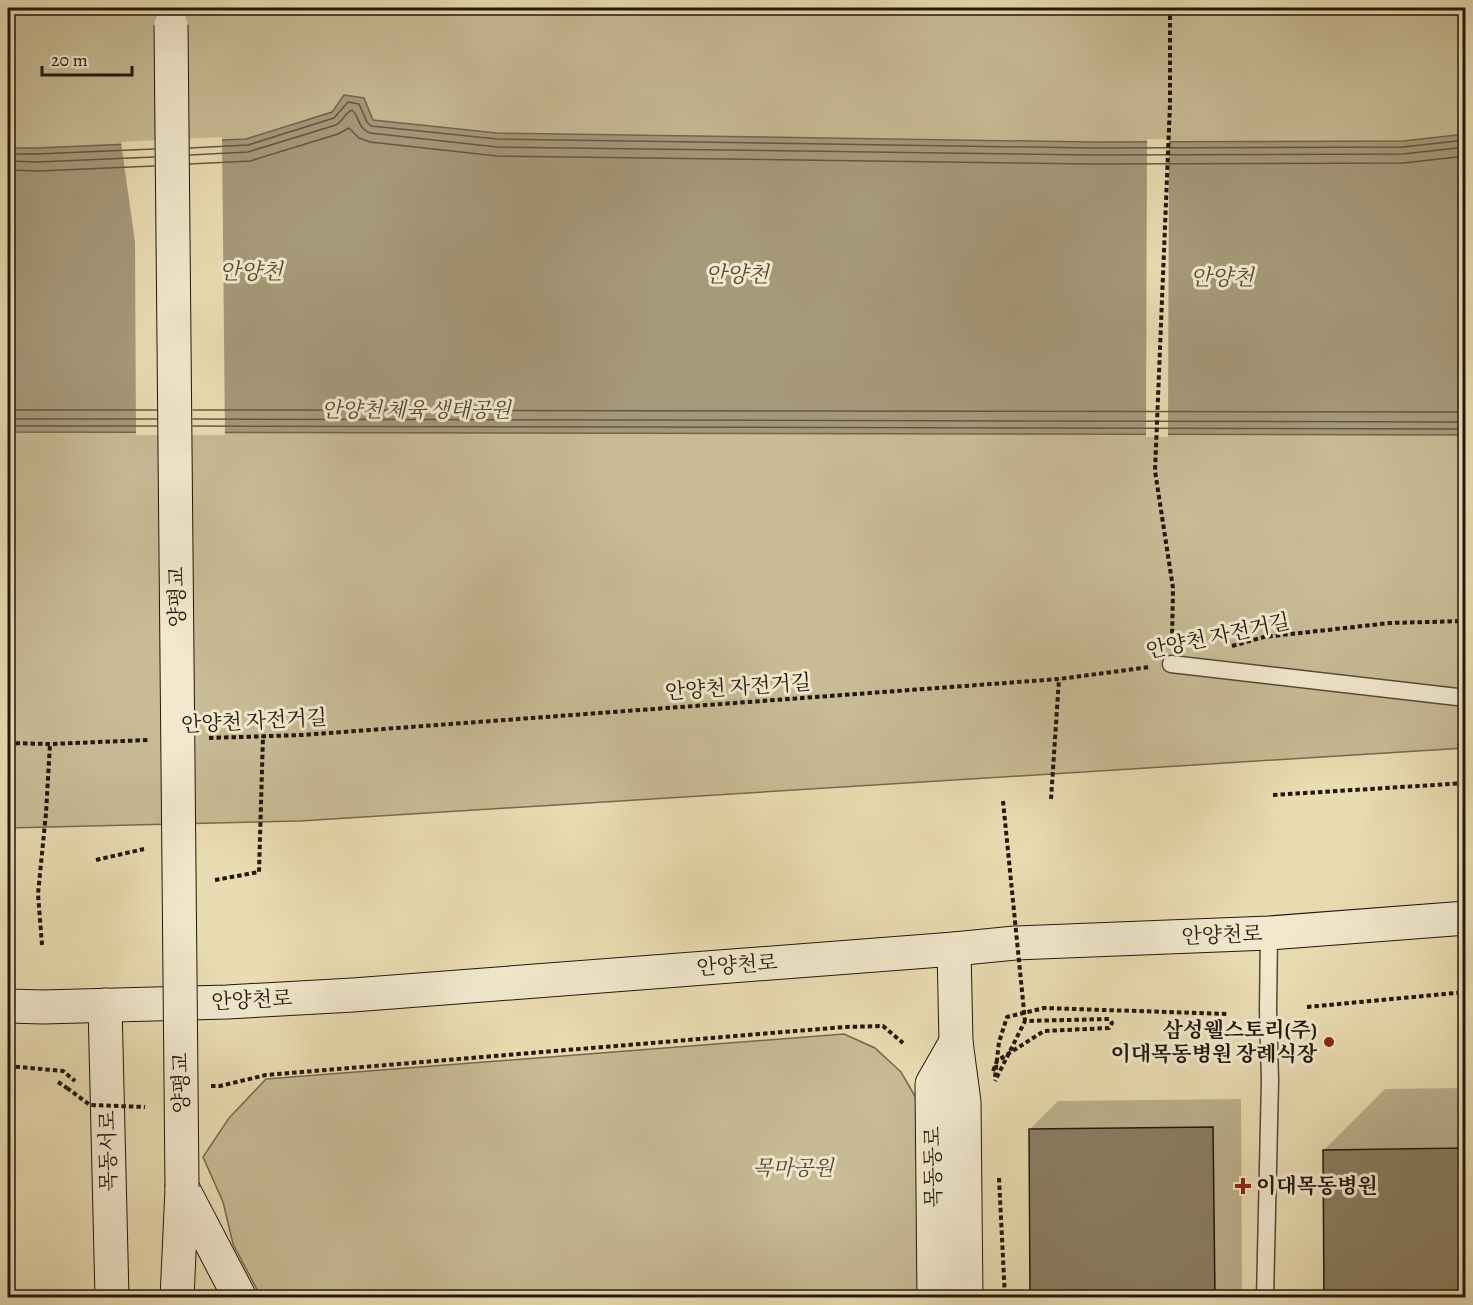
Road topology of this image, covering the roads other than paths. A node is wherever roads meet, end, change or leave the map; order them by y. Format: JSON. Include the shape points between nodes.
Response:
{"nodes":[{"id":1,"x":173,"y":8,"type":"edge"},
{"id":2,"x":1171,"y":664,"type":"road end"},
{"id":3,"x":1466,"y":698,"type":"edge"},
{"id":4,"x":1466,"y":918,"type":"edge"},
{"id":5,"x":1269,"y":933,"type":"junction"},
{"id":6,"x":954,"y":949,"type":"junction"},
{"id":7,"x":105,"y":1005,"type":"junction"},
{"id":8,"x":8,"y":1006,"type":"edge"},
{"id":9,"x":956,"y":1042,"type":"junction"},
{"id":10,"x":182,"y":1187,"type":"junction"},
{"id":11,"x":172,"y":1287,"type":"edge"},
{"id":12,"x":112,"y":1298,"type":"edge"},
{"id":13,"x":168,"y":1298,"type":"edge"},
{"id":14,"x":240,"y":1298,"type":"edge"},
{"id":15,"x":934,"y":1298,"type":"edge"},
{"id":16,"x":966,"y":1298,"type":"edge"},
{"id":17,"x":1265,"y":1298,"type":"edge"}],
"edges":[{"from":1,"to":10,"type":"main road","name":"양평교","bridge":true},
{"from":2,"to":3,"type":"lane"},
{"from":4,"to":5,"type":"main road","name":"안양천로"},
{"from":5,"to":6,"type":"main road","name":"안양천로"},
{"from":5,"to":17,"type":"lane"},
{"from":6,"to":7,"type":"main road","name":"안양천로","via":[[353,995]]},
{"from":6,"to":9,"type":"main road","name":"목동동로"},
{"from":7,"to":8,"type":"main road","name":"안양천로"},
{"from":7,"to":12,"type":"main road","name":"목동서로"},
{"from":9,"to":15,"type":"main road","name":"목동동로","via":[[932,1084]]},
{"from":9,"to":16,"type":"main road","name":"목동동로","via":[[964,1102]]},
{"from":10,"to":11,"type":"main road"},
{"from":10,"to":14,"type":"main road"},
{"from":11,"to":13,"type":"lane"}]}
